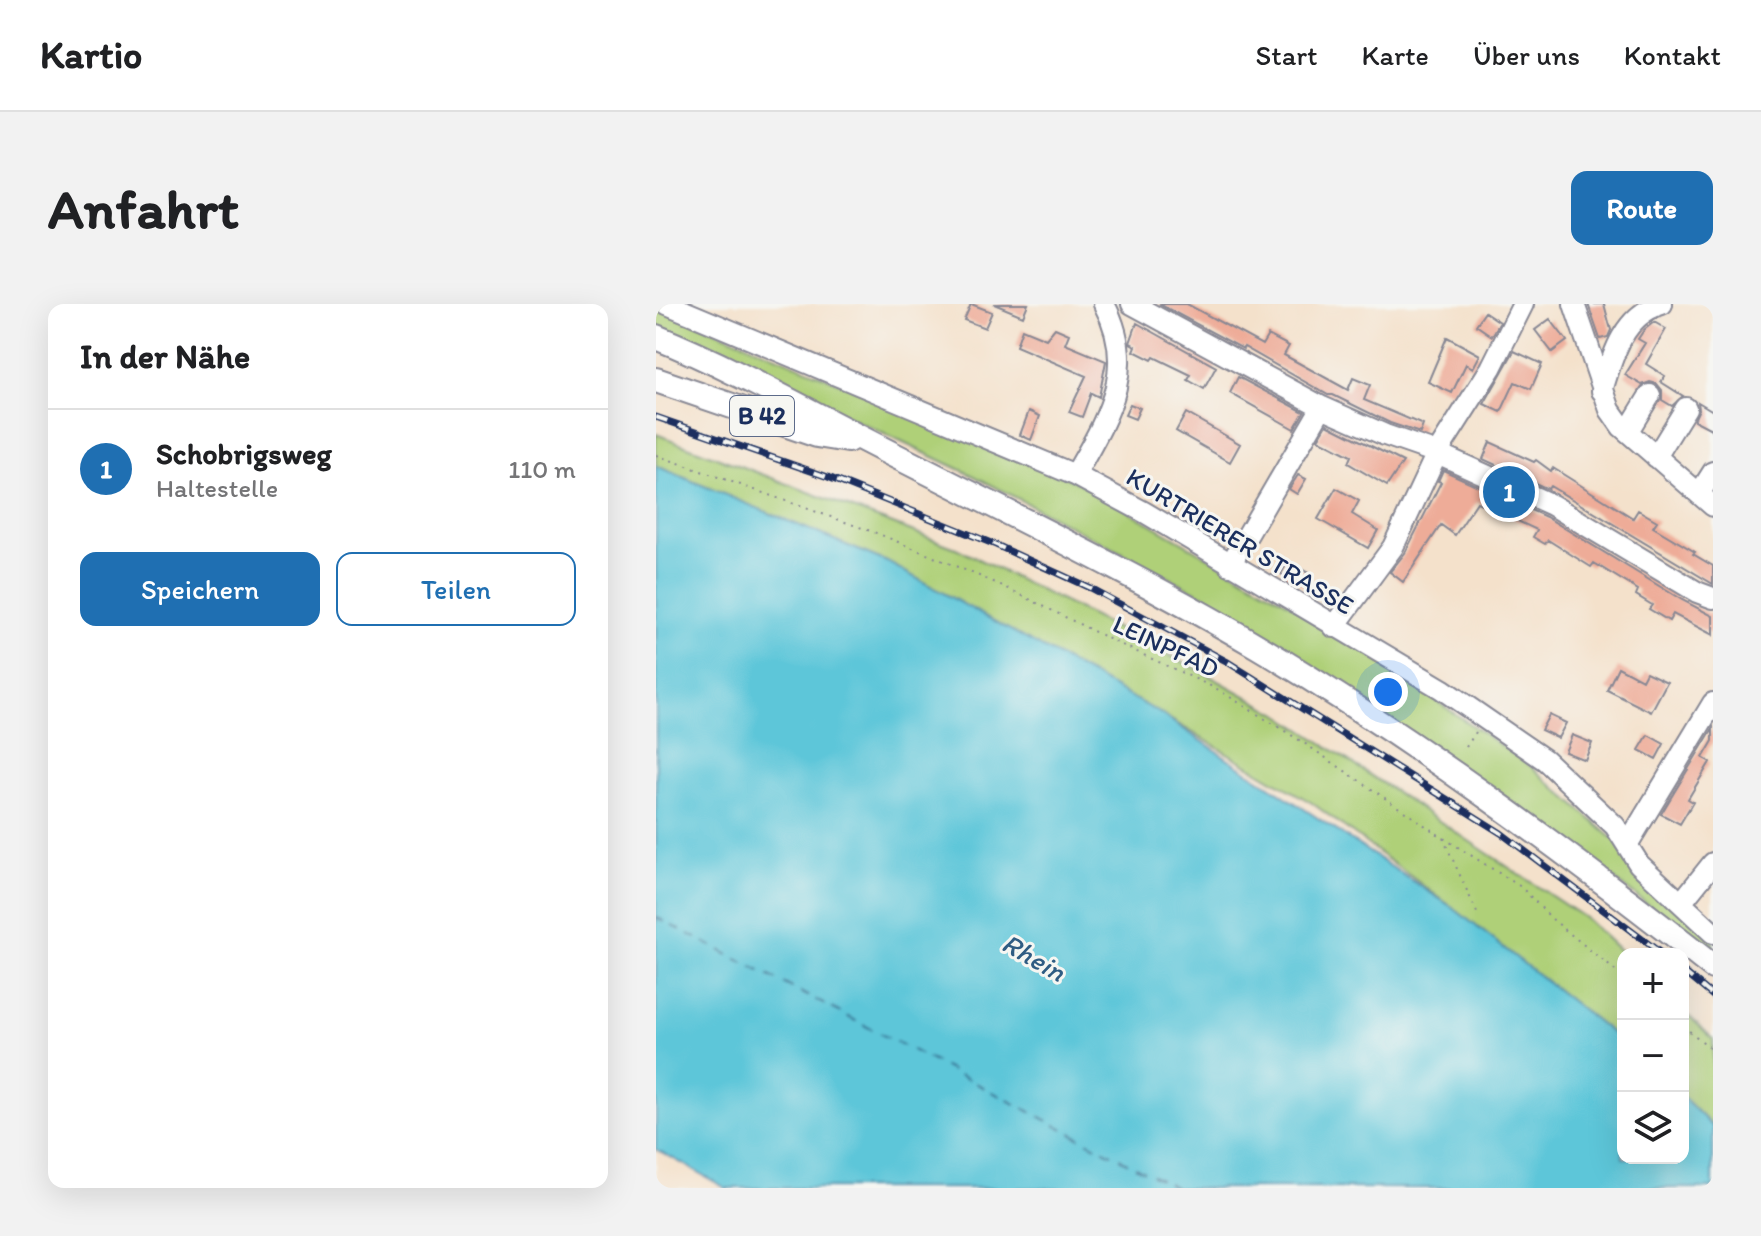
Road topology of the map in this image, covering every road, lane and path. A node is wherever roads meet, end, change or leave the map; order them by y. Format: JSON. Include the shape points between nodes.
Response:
{"nodes":[{"id":1,"x":667,"y":304,"type":"edge"},
{"id":2,"x":1104,"y":304,"type":"edge"},
{"id":3,"x":1132,"y":304,"type":"edge"},
{"id":4,"x":1523,"y":304,"type":"edge"},
{"id":5,"x":1574,"y":304,"type":"edge"},
{"id":6,"x":1662,"y":304,"type":"edge"},
{"id":7,"x":656,"y":337,"type":"edge"},
{"id":8,"x":656,"y":380,"type":"edge"},
{"id":9,"x":1602,"y":391,"type":"junction"},
{"id":10,"x":1653,"y":399,"type":"dead end"},
{"id":11,"x":1322,"y":407,"type":"junction"},
{"id":12,"x":1686,"y":408,"type":"dead end"},
{"id":13,"x":1632,"y":435,"type":"junction"},
{"id":14,"x":870,"y":444,"type":"junction"},
{"id":15,"x":1437,"y":453,"type":"junction"},
{"id":16,"x":656,"y":455,"type":"edge"},
{"id":17,"x":1656,"y":457,"type":"junction"},
{"id":18,"x":1713,"y":472,"type":"edge"},
{"id":19,"x":1075,"y":475,"type":"junction"},
{"id":20,"x":1706,"y":500,"type":"edge"},
{"id":21,"x":1230,"y":565,"type":"junction"},
{"id":22,"x":1705,"y":595,"type":"edge"},
{"id":23,"x":1713,"y":606,"type":"edge"},
{"id":24,"x":1334,"y":627,"type":"junction"},
{"id":25,"x":1713,"y":703,"type":"edge"},
{"id":26,"x":1442,"y":837,"type":"junction"},
{"id":27,"x":1627,"y":845,"type":"junction"},
{"id":28,"x":1713,"y":863,"type":"edge"},
{"id":29,"x":1681,"y":903,"type":"junction"},
{"id":30,"x":1478,"y":915,"type":"dead end"},
{"id":31,"x":1713,"y":933,"type":"edge"},
{"id":32,"x":1713,"y":967,"type":"edge"},
{"id":33,"x":1617,"y":972,"type":"edge"},
{"id":34,"x":1689,"y":1031,"type":"edge"},
{"id":35,"x":1713,"y":1050,"type":"edge"}],
"edges":[{"from":1,"to":19,"type":"street","name":"KURTRIERER STRASSE"},
{"from":2,"to":19,"type":"street","via":[[1119,344],[1119,382]]},
{"from":3,"to":11,"type":"street"},
{"from":4,"to":15,"type":"street","via":[[1491,368]]},
{"from":5,"to":9,"type":"street"},
{"from":6,"to":9,"type":"street","via":[[1633,320],[1619,341]]},
{"from":7,"to":14,"type":"main road","number":"B 42"},
{"from":8,"to":14,"type":"main road","number":"B 42","via":[[817,435]]},
{"from":9,"to":13,"type":"street","via":[[1610,410]]},
{"from":10,"to":13,"type":"street"},
{"from":11,"to":15,"type":"street"},
{"from":11,"to":21,"type":"street"},
{"from":12,"to":17,"type":"street"},
{"from":13,"to":17,"type":"street"},
{"from":14,"to":32,"type":"main road","number":"B 42","via":[[1130,575],[1353,706],[1519,819]]},
{"from":15,"to":22,"type":"street","via":[[1552,505]]},
{"from":15,"to":24,"type":"street","via":[[1393,547]]},
{"from":16,"to":26,"type":"path","name":"LEINPFAD","via":[[879,534],[1217,689]]},
{"from":17,"to":20,"type":"street"},
{"from":18,"to":20,"type":"street"},
{"from":19,"to":21,"type":"street","name":"KURTRIERER STRASSE"},
{"from":21,"to":24,"type":"street","name":"KURTRIERER STRASSE"},
{"from":22,"to":23,"type":"street"},
{"from":24,"to":27,"type":"street","name":"KURTRIERER STRASSE","via":[[1475,710],[1545,760],[1615,826]]},
{"from":25,"to":27,"type":"street"},
{"from":26,"to":30,"type":"path"},
{"from":26,"to":33,"type":"path","name":"LEINPFAD","via":[[1521,887]]},
{"from":27,"to":29,"type":"street","name":"KURTRIERER STRASSE","via":[[1639,864]]},
{"from":28,"to":29,"type":"street"},
{"from":29,"to":31,"type":"street","name":"KURTRIERER STRASSE"},
{"from":34,"to":35,"type":"path"}]}
